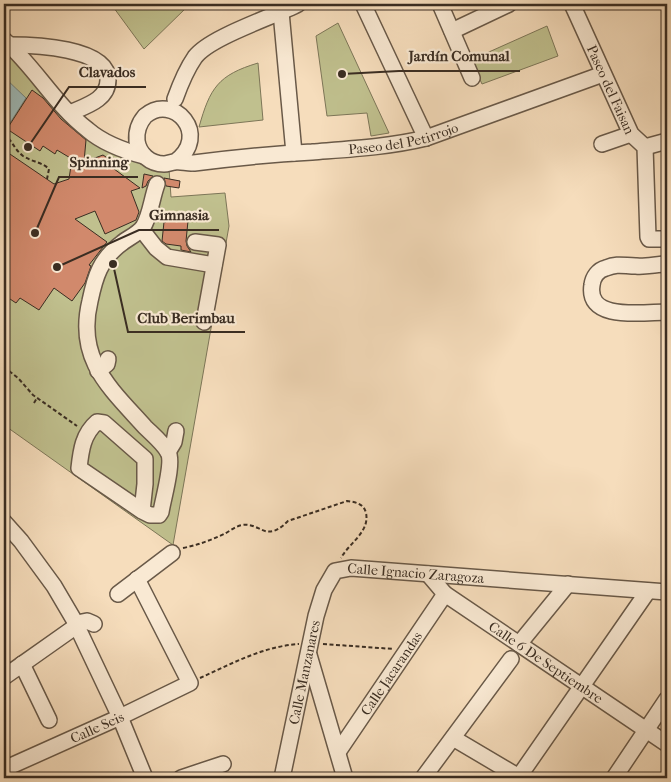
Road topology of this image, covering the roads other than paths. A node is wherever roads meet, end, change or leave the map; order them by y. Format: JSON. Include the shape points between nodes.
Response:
{"nodes":[{"id":1,"x":298,"y":4,"type":"edge"},
{"id":2,"x":363,"y":4,"type":"edge"},
{"id":3,"x":440,"y":4,"type":"edge"},
{"id":4,"x":509,"y":4,"type":"edge"},
{"id":5,"x":572,"y":4,"type":"edge"},
{"id":6,"x":281,"y":12,"type":"junction"},
{"id":7,"x":452,"y":31,"type":"junction"},
{"id":8,"x":7,"y":42,"type":"edge"},
{"id":9,"x":603,"y":74,"type":"junction"},
{"id":10,"x":472,"y":78,"type":"dead end"},
{"id":11,"x":174,"y":104,"type":"junction"},
{"id":12,"x":70,"y":113,"type":"junction"},
{"id":13,"x":631,"y":134,"type":"junction"},
{"id":14,"x":426,"y":138,"type":"junction"},
{"id":15,"x":667,"y":141,"type":"edge"},
{"id":16,"x":602,"y":144,"type":"dead end"},
{"id":17,"x":644,"y":147,"type":"junction"},
{"id":18,"x":294,"y":153,"type":"junction"},
{"id":19,"x":163,"y":172,"type":"junction"},
{"id":20,"x":142,"y":230,"type":"junction"},
{"id":21,"x":657,"y":238,"type":"edge"},
{"id":22,"x":195,"y":242,"type":"dead end"},
{"id":23,"x":666,"y":264,"type":"edge"},
{"id":24,"x":214,"y":265,"type":"junction"},
{"id":25,"x":642,"y":266,"type":"junction"},
{"id":26,"x":667,"y":302,"type":"edge"},
{"id":27,"x":667,"y":312,"type":"edge"},
{"id":28,"x":204,"y":322,"type":"dead end"},
{"id":29,"x":108,"y":359,"type":"dead end"},
{"id":30,"x":98,"y":371,"type":"junction"},
{"id":31,"x":176,"y":431,"type":"dead end"},
{"id":32,"x":168,"y":452,"type":"junction"},
{"id":33,"x":142,"y":511,"type":"junction"},
{"id":34,"x":4,"y":522,"type":"edge"},
{"id":35,"x":172,"y":552,"type":"road end"},
{"id":36,"x":335,"y":571,"type":"joint"},
{"id":37,"x":428,"y":574,"type":"junction"},
{"id":38,"x":137,"y":579,"type":"junction"},
{"id":39,"x":568,"y":584,"type":"junction"},
{"id":40,"x":648,"y":591,"type":"junction"},
{"id":41,"x":667,"y":592,"type":"edge"},
{"id":42,"x":118,"y":594,"type":"dead end"},
{"id":43,"x":445,"y":594,"type":"junction"},
{"id":44,"x":94,"y":624,"type":"dead end"},
{"id":45,"x":77,"y":626,"type":"junction"},
{"id":46,"x":519,"y":644,"type":"junction"},
{"id":47,"x":308,"y":651,"type":"junction"},
{"id":48,"x":511,"y":659,"type":"dead end"},
{"id":49,"x":22,"y":664,"type":"junction"},
{"id":50,"x":4,"y":677,"type":"edge"},
{"id":51,"x":582,"y":686,"type":"junction"},
{"id":52,"x":667,"y":699,"type":"edge"},
{"id":53,"x":120,"y":717,"type":"junction"},
{"id":54,"x":49,"y":720,"type":"dead end"},
{"id":55,"x":646,"y":730,"type":"junction"},
{"id":56,"x":453,"y":738,"type":"junction"},
{"id":57,"x":667,"y":744,"type":"edge"},
{"id":58,"x":338,"y":752,"type":"junction"},
{"id":59,"x":222,"y":764,"type":"dead end"},
{"id":60,"x":4,"y":769,"type":"edge"},
{"id":61,"x":145,"y":778,"type":"edge"},
{"id":62,"x":185,"y":778,"type":"edge"},
{"id":63,"x":282,"y":778,"type":"edge"},
{"id":64,"x":345,"y":778,"type":"edge"},
{"id":65,"x":423,"y":778,"type":"edge"},
{"id":66,"x":519,"y":778,"type":"edge"},
{"id":67,"x":614,"y":778,"type":"edge"}],
"edges":[{"from":1,"to":6,"type":"street"},
{"from":2,"to":14,"type":"street"},
{"from":3,"to":7,"type":"street"},
{"from":4,"to":7,"type":"street"},
{"from":5,"to":9,"type":"street","name":"Paseo del Faisan"},
{"from":6,"to":11,"type":"street","via":[[201,51],[189,67]]},
{"from":6,"to":18,"type":"street"},
{"from":7,"to":10,"type":"street"},
{"from":8,"to":12,"type":"street"},
{"from":8,"to":12,"type":"street","via":[[41,46],[98,61],[108,78],[103,95]]},
{"from":9,"to":13,"type":"street","name":"Paseo del Faisan"},
{"from":9,"to":14,"type":"street","name":"Paseo del Petirrojo"},
{"from":11,"to":19,"type":"street","via":[[187,123],[190,145],[183,156]]},
{"from":11,"to":19,"type":"street","via":[[145,117],[136,136],[138,146]]},
{"from":12,"to":19,"type":"street","via":[[88,131]]},
{"from":13,"to":16,"type":"street"},
{"from":13,"to":17,"type":"street","name":"Paseo del Faisan"},
{"from":14,"to":18,"type":"street","name":"Paseo del Petirrojo","via":[[384,146]]},
{"from":15,"to":17,"type":"street"},
{"from":17,"to":21,"type":"street","name":"Paseo del Faisan"},
{"from":18,"to":19,"type":"street","name":"Paseo del Petirrojo"},
{"from":19,"to":20,"type":"street"},
{"from":20,"to":24,"type":"street","via":[[167,257]]},
{"from":20,"to":30,"type":"street","via":[[112,250],[99,269],[89,302],[86,327],[86,342]]},
{"from":21,"to":23,"type":"street"},
{"from":21,"to":25,"type":"street"},
{"from":22,"to":24,"type":"street","via":[[218,245]]},
{"from":23,"to":25,"type":"street"},
{"from":24,"to":28,"type":"street"},
{"from":25,"to":26,"type":"street","via":[[608,277],[603,281],[602,296],[614,302]]},
{"from":25,"to":27,"type":"street","via":[[622,264],[598,272],[591,287],[596,304],[612,312]]},
{"from":29,"to":30,"type":"street"},
{"from":30,"to":32,"type":"street"},
{"from":31,"to":32,"type":"street"},
{"from":32,"to":33,"type":"street","via":[[161,512],[155,516]]},
{"from":33,"to":33,"type":"street","via":[[79,468],[83,442],[94,424],[101,421],[145,459]]},
{"from":34,"to":45,"type":"street","via":[[54,586]]},
{"from":35,"to":38,"type":"street"},
{"from":36,"to":37,"type":"street","name":"Calle Ignacio Zaragoza","via":[[351,568]]},
{"from":36,"to":47,"type":"street","name":"Calle Manzanares","via":[[324,590]]},
{"from":37,"to":39,"type":"street","name":"Calle Ignacio Zaragoza"},
{"from":37,"to":43,"type":"street","name":"Calle 6 De Septiembre"},
{"from":38,"to":42,"type":"street"},
{"from":38,"to":53,"type":"street","name":"Calle Seis","via":[[190,683]]},
{"from":39,"to":40,"type":"street","name":"Calle Ignacio Zaragoza"},
{"from":39,"to":46,"type":"street"},
{"from":40,"to":41,"type":"street","name":"Calle Ignacio Zaragoza"},
{"from":40,"to":51,"type":"street"},
{"from":43,"to":46,"type":"street","name":"Calle 6 De Septiembre"},
{"from":43,"to":58,"type":"street","name":"Calle Jacarandas"},
{"from":44,"to":45,"type":"street","via":[[82,622]]},
{"from":45,"to":49,"type":"street"},
{"from":45,"to":53,"type":"street"},
{"from":46,"to":51,"type":"street","name":"Calle 6 De Septiembre"},
{"from":47,"to":58,"type":"street"},
{"from":47,"to":63,"type":"street","name":"Calle Manzanares"},
{"from":48,"to":56,"type":"street"},
{"from":49,"to":50,"type":"street"},
{"from":49,"to":54,"type":"street"},
{"from":51,"to":55,"type":"street","name":"Calle 6 De Septiembre"},
{"from":51,"to":66,"type":"street"},
{"from":52,"to":55,"type":"street"},
{"from":53,"to":60,"type":"street","name":"Calle Seis"},
{"from":53,"to":61,"type":"street"},
{"from":55,"to":57,"type":"street","name":"Calle 6 De Septiembre"},
{"from":55,"to":67,"type":"street"},
{"from":56,"to":65,"type":"street"},
{"from":56,"to":66,"type":"street"},
{"from":58,"to":64,"type":"street"},
{"from":59,"to":62,"type":"street"}]}
